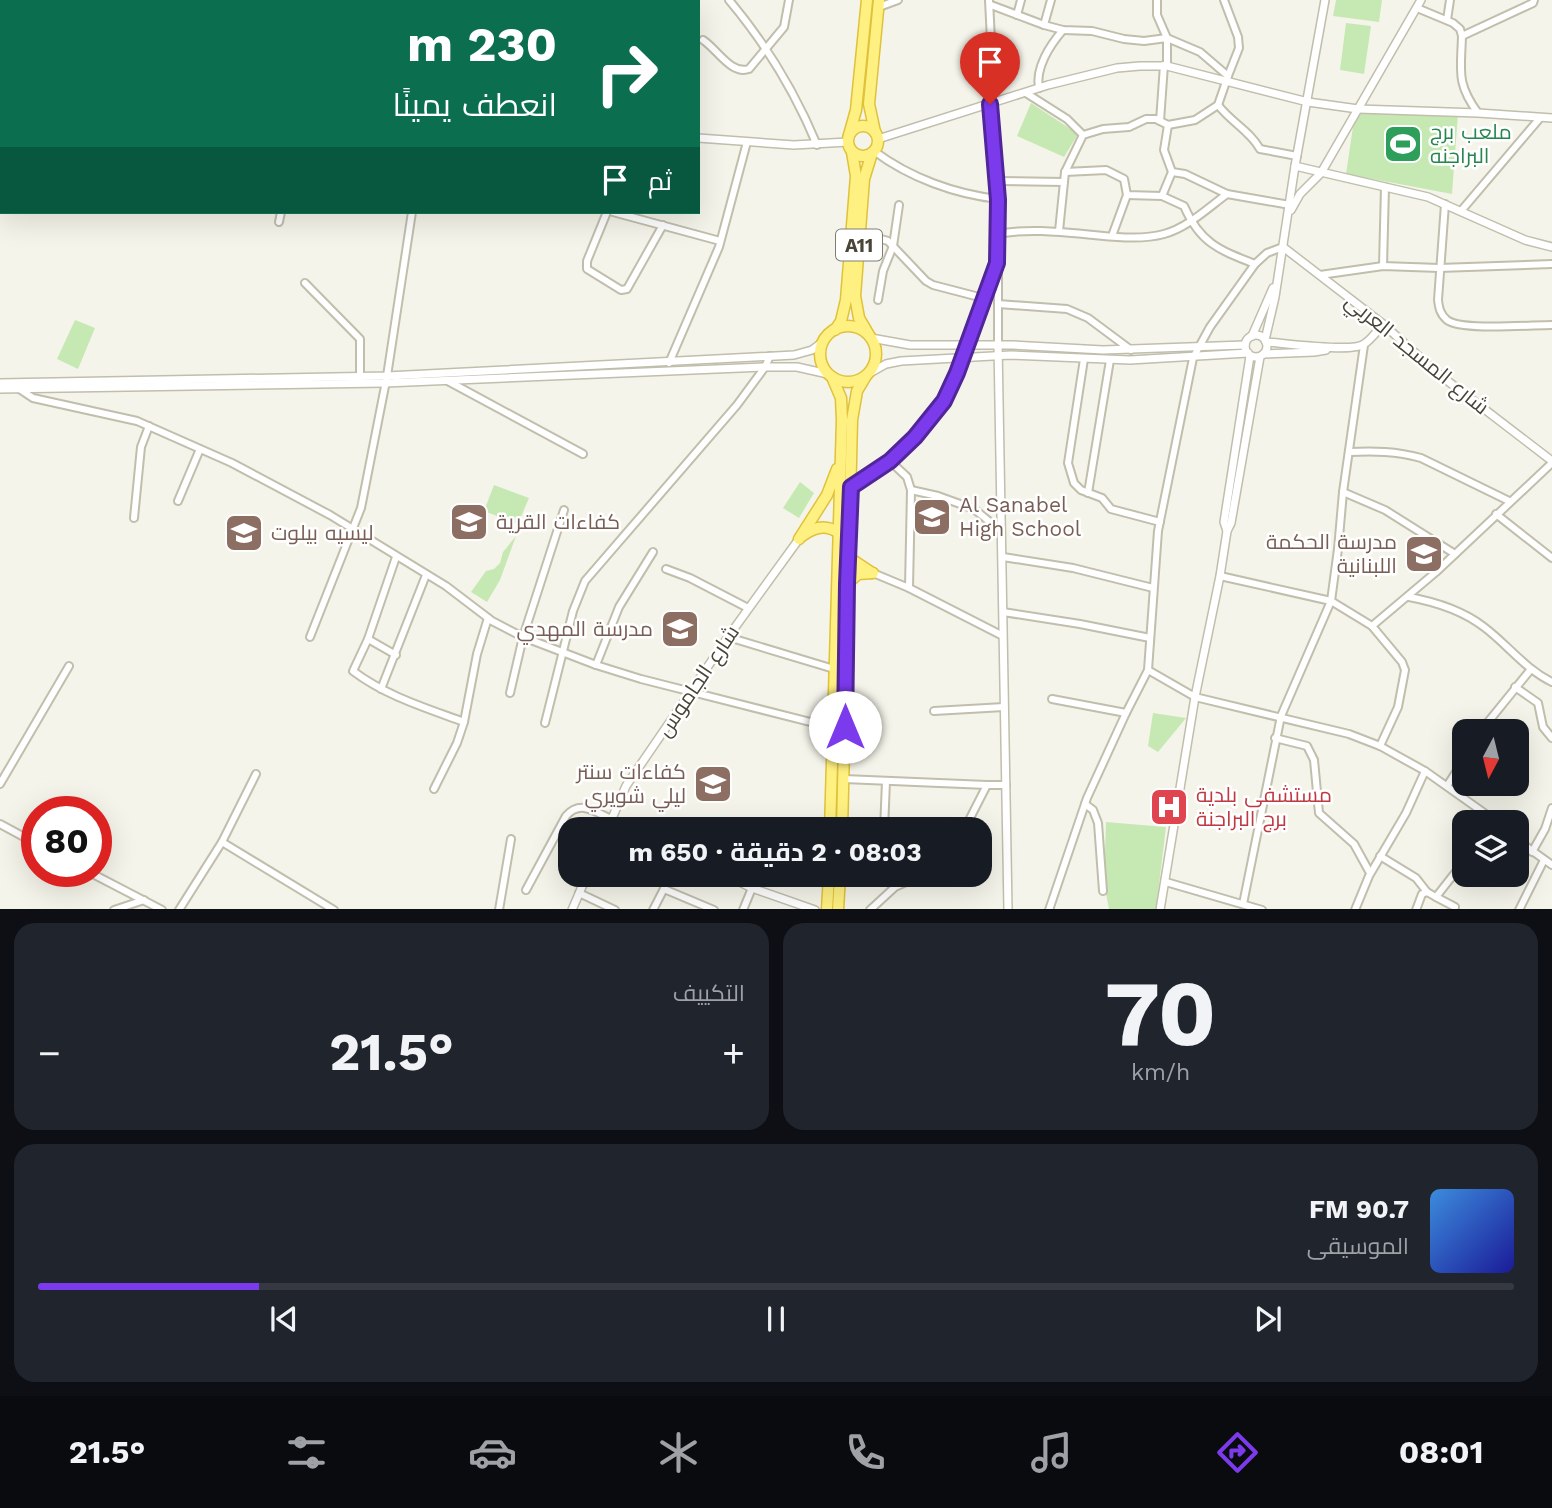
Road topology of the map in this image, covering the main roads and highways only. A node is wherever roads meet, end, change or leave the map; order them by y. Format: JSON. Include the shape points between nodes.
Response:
{"nodes":[{"id":1,"x":867,"y":0,"type":"edge"},
{"id":2,"x":879,"y":3,"type":"edge"},
{"id":3,"x":877,"y":136,"type":"junction"},
{"id":4,"x":850,"y":143,"type":"junction"},
{"id":5,"x":873,"y":152,"type":"junction"},
{"id":6,"x":835,"y":330,"type":"junction"},
{"id":7,"x":870,"y":336,"type":"junction"},
{"id":8,"x":868,"y":374,"type":"junction"},
{"id":9,"x":830,"y":376,"type":"junction"},
{"id":10,"x":842,"y":455,"type":"junction"},
{"id":11,"x":839,"y":533,"type":"junction"},
{"id":12,"x":848,"y":557,"type":"junction"},
{"id":13,"x":847,"y":584,"type":"junction"},
{"id":14,"x":831,"y":817,"type":"edge"},
{"id":15,"x":843,"y":817,"type":"edge"},
{"id":16,"x":828,"y":887,"type":"edge"},
{"id":17,"x":839,"y":887,"type":"edge"},
{"id":18,"x":827,"y":909,"type":"edge"},
{"id":19,"x":838,"y":909,"type":"edge"}],
"edges":[{"from":1,"to":4,"type":"highway","number":"A11"},
{"from":2,"to":3,"type":"highway","number":"A11","via":[[869,104]]},
{"from":3,"to":4,"type":"highway","via":[[862,126],[854,129]]},
{"from":3,"to":5,"type":"highway","number":"A11"},
{"from":4,"to":5,"type":"highway","via":[[863,156]]},
{"from":4,"to":6,"type":"highway","number":"A11","via":[[856,176],[846,300]]},
{"from":5,"to":7,"type":"highway","number":"A11","via":[[864,179],[855,302]]},
{"from":6,"to":7,"type":"highway","via":[[850,326]]},
{"from":6,"to":9,"type":"highway","number":"A11","via":[[824,341],[820,358]]},
{"from":7,"to":8,"type":"highway","number":"A11","via":[[876,355]]},
{"from":8,"to":9,"type":"highway","via":[[849,382]]},
{"from":8,"to":12,"type":"highway","number":"A11","via":[[854,407]]},
{"from":9,"to":10,"type":"highway","via":[[842,405]]},
{"from":10,"to":11,"type":"highway"},
{"from":10,"to":11,"type":"highway","via":[[827,495],[799,539],[820,528]]},
{"from":11,"to":14,"type":"highway"},
{"from":12,"to":13,"type":"highway","number":"A11"},
{"from":12,"to":13,"type":"highway","via":[[873,573],[858,574]]},
{"from":13,"to":15,"type":"highway","number":"A11"},
{"from":16,"to":18,"type":"highway"},
{"from":17,"to":19,"type":"highway"}]}
